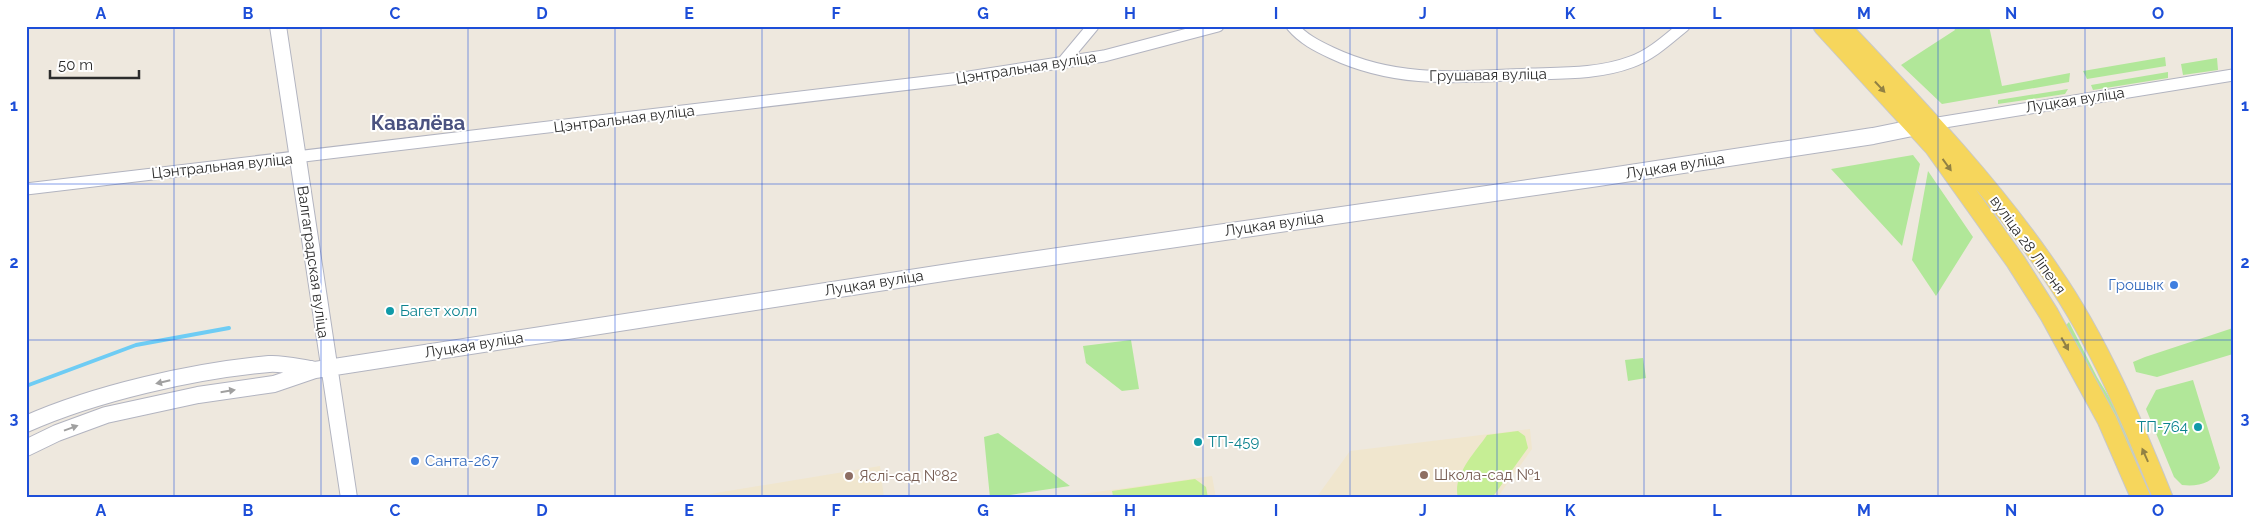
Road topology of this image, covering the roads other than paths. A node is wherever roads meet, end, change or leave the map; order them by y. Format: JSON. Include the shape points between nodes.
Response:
{"nodes":[{"id":1,"x":278,"y":26,"type":"edge"},
{"id":2,"x":1093,"y":26,"type":"edge"},
{"id":3,"x":1218,"y":26,"type":"edge"},
{"id":4,"x":1292,"y":26,"type":"edge"},
{"id":5,"x":1684,"y":26,"type":"edge"},
{"id":6,"x":1823,"y":26,"type":"edge"},
{"id":7,"x":1840,"y":26,"type":"edge"},
{"id":8,"x":1063,"y":62,"type":"junction"},
{"id":9,"x":2233,"y":75,"type":"edge"},
{"id":10,"x":1924,"y":126,"type":"junction"},
{"id":11,"x":298,"y":158,"type":"junction"},
{"id":12,"x":26,"y":189,"type":"edge"},
{"id":13,"x":2070,"y":304,"type":"junction"},
{"id":14,"x":2048,"y":314,"type":"junction"},
{"id":15,"x":322,"y":369,"type":"junction"},
{"id":16,"x":26,"y":424,"type":"edge"},
{"id":17,"x":26,"y":448,"type":"edge"},
{"id":18,"x":349,"y":498,"type":"edge"},
{"id":19,"x":2141,"y":498,"type":"edge"},
{"id":20,"x":2163,"y":498,"type":"edge"}],
"edges":[{"from":1,"to":11,"type":"main road","name":"Валгаградская вуліца"},
{"from":2,"to":8,"type":"street"},
{"from":3,"to":8,"type":"street","name":"Цэнтральная вуліца","via":[[1135,49]]},
{"from":4,"to":5,"type":"street","name":"Грушавая вуліца","via":[[1316,46],[1374,70],[1410,76],[1583,72],[1616,67],[1643,57]]},
{"from":6,"to":10,"type":"main road","name":"вуліца 28 Ліпеня","one_way":true},
{"from":7,"to":10,"type":"main road","name":"вуліца 28 Ліпеня"},
{"from":8,"to":11,"type":"street","name":"Цэнтральная вуліца","via":[[969,77]]},
{"from":9,"to":10,"type":"street","name":"Луцкая вуліца"},
{"from":10,"to":13,"type":"main road","name":"вуліца 28 Ліпеня","via":[[2007,214]]},
{"from":10,"to":14,"type":"main road","name":"вуліца 28 Ліпеня","one_way":true,"via":[[1934,148],[1992,228]]},
{"from":10,"to":15,"type":"main road","name":"Луцкая вуліца","via":[[1598,178],[722,306]]},
{"from":11,"to":12,"type":"street","name":"Цэнтральная вуліца"},
{"from":11,"to":15,"type":"main road","name":"Валгаградская вуліца"},
{"from":13,"to":14,"type":"main road"},
{"from":20,"to":13,"type":"main road","name":"вуліца 28 Ліпеня","one_way":true,"via":[[2126,412]]},
{"from":14,"to":19,"type":"main road","name":"вуліца 28 Ліпеня","one_way":true,"via":[[2107,420]]},
{"from":15,"to":16,"type":"main road","name":"Луцкая вуліца","one_way":true,"via":[[271,364],[184,377],[100,397]]},
{"from":17,"to":15,"type":"main road","name":"Луцкая вуліца","one_way":true,"via":[[106,415],[198,395],[274,384]]},
{"from":15,"to":18,"type":"main road","name":"Валгаградская вуліца"}]}
